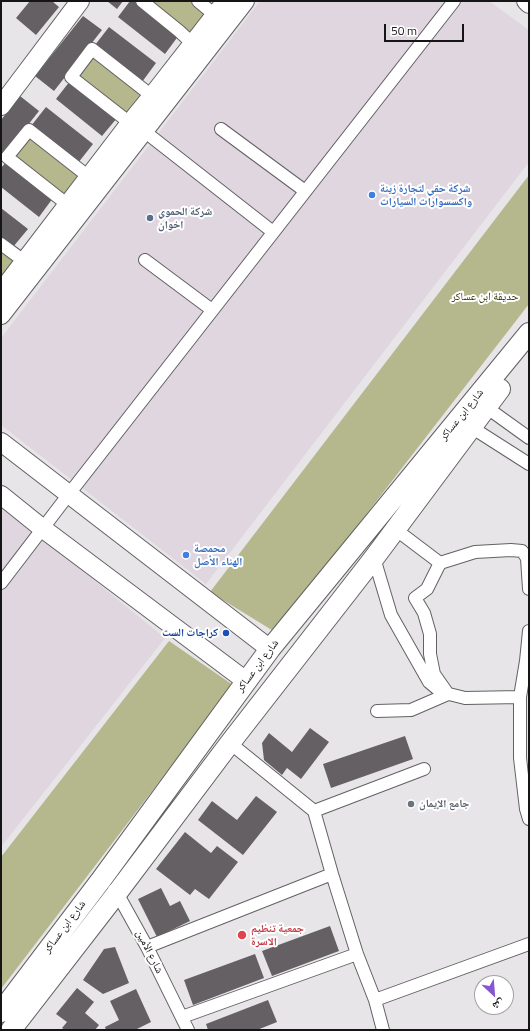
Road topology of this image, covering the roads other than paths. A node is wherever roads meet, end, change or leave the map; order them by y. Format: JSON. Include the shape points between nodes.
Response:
{"nodes":[{"id":1,"x":80,"y":1,"type":"edge"},
{"id":2,"x":142,"y":1,"type":"edge"},
{"id":3,"x":198,"y":1,"type":"edge"},
{"id":4,"x":226,"y":1,"type":"edge"},
{"id":5,"x":245,"y":1,"type":"edge"},
{"id":6,"x":454,"y":1,"type":"edge"},
{"id":7,"x":526,"y":1,"type":"edge"},
{"id":8,"x":529,"y":4,"type":"edge"},
{"id":9,"x":215,"y":15,"type":"junction"},
{"id":10,"x":193,"y":44,"type":"junction"},
{"id":11,"x":152,"y":96,"type":"junction"},
{"id":12,"x":1,"y":106,"type":"edge"},
{"id":13,"x":137,"y":127,"type":"junction"},
{"id":14,"x":220,"y":130,"type":"dead end"},
{"id":15,"x":89,"y":177,"type":"junction"},
{"id":16,"x":305,"y":191,"type":"junction"},
{"id":17,"x":68,"y":205,"type":"junction"},
{"id":18,"x":273,"y":232,"type":"junction"},
{"id":19,"x":1,"y":244,"type":"edge"},
{"id":20,"x":145,"y":260,"type":"dead end"},
{"id":21,"x":24,"y":261,"type":"junction"},
{"id":22,"x":2,"y":290,"type":"edge"},
{"id":23,"x":212,"y":310,"type":"junction"},
{"id":24,"x":1,"y":315,"type":"edge"},
{"id":25,"x":529,"y":333,"type":"edge"},
{"id":26,"x":529,"y":352,"type":"edge"},
{"id":27,"x":486,"y":407,"type":"junction"},
{"id":28,"x":471,"y":427,"type":"junction"},
{"id":29,"x":529,"y":438,"type":"edge"},
{"id":30,"x":1,"y":442,"type":"edge"},
{"id":31,"x":529,"y":464,"type":"edge"},
{"id":32,"x":69,"y":494,"type":"junction"},
{"id":33,"x":1,"y":495,"type":"edge"},
{"id":34,"x":42,"y":528,"type":"junction"},
{"id":35,"x":395,"y":529,"type":"junction"},
{"id":36,"x":374,"y":558,"type":"junction"},
{"id":37,"x":440,"y":563,"type":"junction"},
{"id":38,"x":1,"y":583,"type":"edge"},
{"id":39,"x":529,"y":589,"type":"edge"},
{"id":40,"x":529,"y":631,"type":"edge"},
{"id":41,"x":270,"y":648,"type":"junction"},
{"id":42,"x":246,"y":681,"type":"junction"},
{"id":43,"x":448,"y":694,"type":"junction"},
{"id":44,"x":520,"y":697,"type":"junction"},
{"id":45,"x":377,"y":711,"type":"dead end"},
{"id":46,"x":230,"y":744,"type":"junction"},
{"id":47,"x":424,"y":769,"type":"dead end"},
{"id":48,"x":314,"y":811,"type":"junction"},
{"id":49,"x":529,"y":819,"type":"edge"},
{"id":50,"x":332,"y":874,"type":"junction"},
{"id":51,"x":101,"y":880,"type":"junction"},
{"id":52,"x":117,"y":893,"type":"junction"},
{"id":53,"x":529,"y":944,"type":"edge"},
{"id":54,"x":147,"y":946,"type":"junction"},
{"id":55,"x":357,"y":954,"type":"junction"},
{"id":56,"x":375,"y":1000,"type":"junction"},
{"id":57,"x":1,"y":1012,"type":"edge"},
{"id":58,"x":182,"y":1017,"type":"junction"},
{"id":59,"x":11,"y":1030,"type":"edge"},
{"id":60,"x":188,"y":1030,"type":"edge"},
{"id":61,"x":382,"y":1030,"type":"edge"}],
"edges":[{"from":1,"to":12,"type":"main road"},
{"from":2,"to":10,"type":"street"},
{"from":3,"to":9,"type":"street"},
{"from":4,"to":9,"type":"main road"},
{"from":5,"to":13,"type":"main road"},
{"from":6,"to":16,"type":"street"},
{"from":7,"to":8,"type":"main road"},
{"from":9,"to":10,"type":"main road"},
{"from":10,"to":11,"type":"main road"},
{"from":11,"to":13,"type":"main road"},
{"from":11,"to":13,"type":"street","via":[[92,49],[71,76]]},
{"from":13,"to":15,"type":"main road"},
{"from":13,"to":18,"type":"street"},
{"from":13,"to":24,"type":"main road"},
{"from":14,"to":16,"type":"street"},
{"from":15,"to":17,"type":"main road"},
{"from":15,"to":17,"type":"street","via":[[29,130],[7,157]]},
{"from":16,"to":18,"type":"street"},
{"from":17,"to":21,"type":"main road"},
{"from":18,"to":23,"type":"street"},
{"from":19,"to":21,"type":"street"},
{"from":20,"to":23,"type":"street"},
{"from":21,"to":22,"type":"main road"},
{"from":23,"to":32,"type":"street"},
{"from":25,"to":41,"type":"main road","name":"شارع ابن عساكر"},
{"from":26,"to":27,"type":"main road","name":"شارع ابن عساكر"},
{"from":27,"to":28,"type":"main road","name":"شارع ابن عساكر"},
{"from":27,"to":29,"type":"street"},
{"from":28,"to":31,"type":"street"},
{"from":28,"to":35,"type":"main road","name":"شارع ابن عساكر"},
{"from":30,"to":32,"type":"main road"},
{"from":32,"to":34,"type":"street"},
{"from":32,"to":41,"type":"main road"},
{"from":33,"to":34,"type":"main road"},
{"from":34,"to":38,"type":"street"},
{"from":34,"to":42,"type":"main road"},
{"from":35,"to":36,"type":"main road","name":"شارع ابن عساكر"},
{"from":35,"to":37,"type":"street"},
{"from":36,"to":43,"type":"street","via":[[391,615],[429,682],[441,692]]},
{"from":36,"to":46,"type":"main road","name":"شارع ابن عساكر"},
{"from":37,"to":39,"type":"street","via":[[475,552],[522,551],[527,558]]},
{"from":37,"to":43,"type":"street","via":[[427,589],[415,598],[424,614],[430,634],[434,674]]},
{"from":40,"to":44,"type":"street"},
{"from":41,"to":42,"type":"main road","name":"شارع ابن عساكر"},
{"from":42,"to":51,"type":"main road","name":"شارع ابن عساكر"},
{"from":43,"to":44,"type":"street","via":[[465,698]]},
{"from":43,"to":45,"type":"street","via":[[412,710]]},
{"from":44,"to":49,"type":"street","via":[[520,758]]},
{"from":46,"to":48,"type":"street"},
{"from":46,"to":52,"type":"main road","name":"شارع ابن عساكر"},
{"from":47,"to":48,"type":"street"},
{"from":48,"to":50,"type":"street"},
{"from":50,"to":54,"type":"street"},
{"from":50,"to":55,"type":"street"},
{"from":51,"to":52,"type":"street","name":"شارع الأمين"},
{"from":51,"to":57,"type":"main road","name":"شارع ابن عساكر"},
{"from":52,"to":54,"type":"street","name":"شارع الأمين"},
{"from":52,"to":59,"type":"main road","name":"شارع ابن عساكر"},
{"from":53,"to":56,"type":"street"},
{"from":54,"to":58,"type":"street","name":"شارع الأمين"},
{"from":55,"to":56,"type":"street"},
{"from":55,"to":58,"type":"street"},
{"from":56,"to":61,"type":"street"},
{"from":58,"to":60,"type":"street","name":"شارع الأمين"}]}
